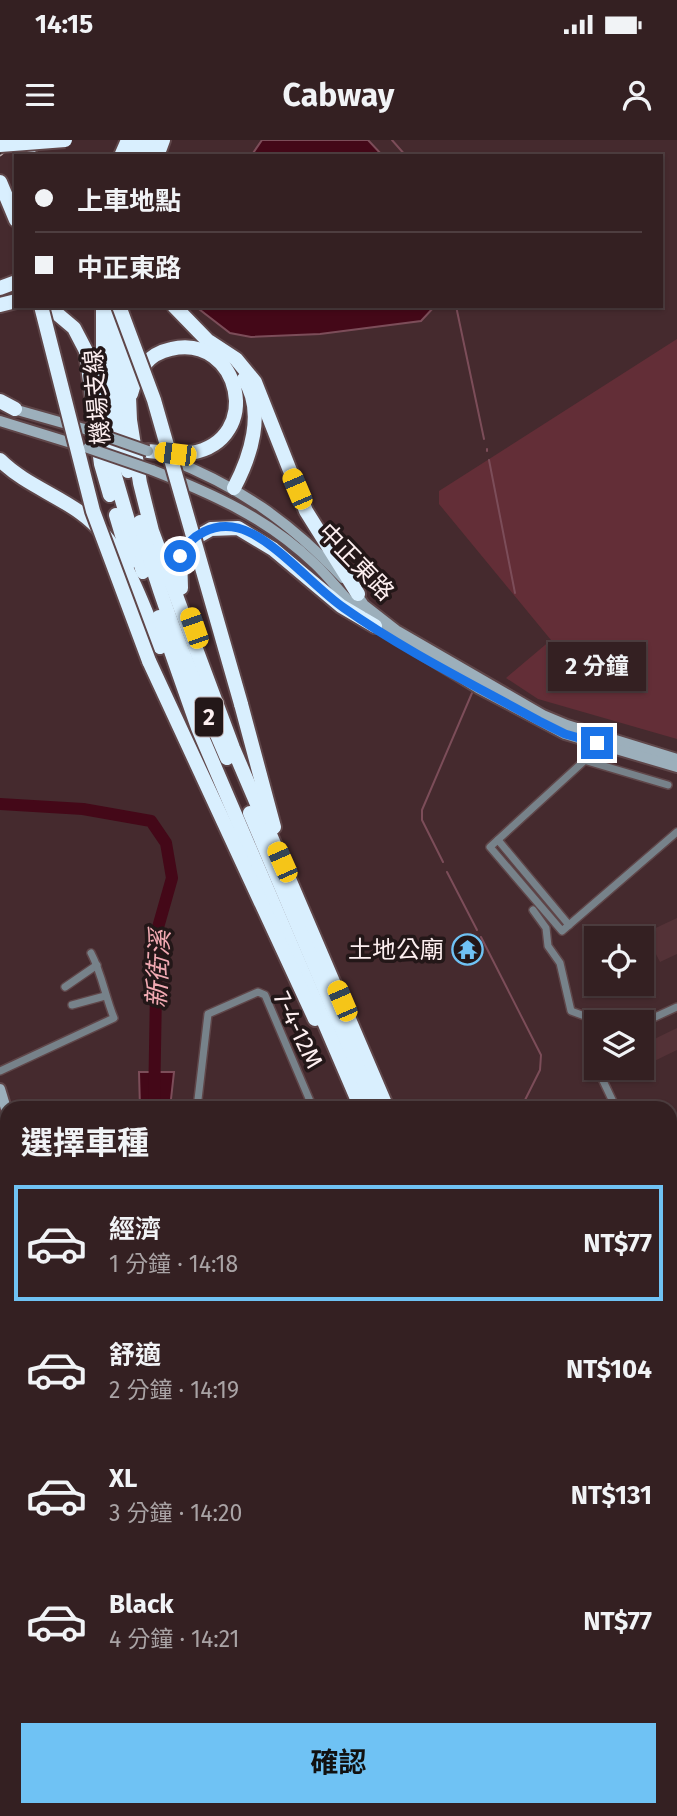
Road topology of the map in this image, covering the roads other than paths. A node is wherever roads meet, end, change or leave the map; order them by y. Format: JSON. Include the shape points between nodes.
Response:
{"nodes":[{"id":1,"x":17,"y":140,"type":"edge"},
{"id":2,"x":65,"y":140,"type":"edge"},
{"id":3,"x":0,"y":145,"type":"edge"},
{"id":4,"x":28,"y":154,"type":"edge"},
{"id":5,"x":0,"y":182,"type":"edge"},
{"id":6,"x":14,"y":215,"type":"edge"},
{"id":7,"x":42,"y":308,"type":"edge"},
{"id":8,"x":51,"y":308,"type":"edge"},
{"id":9,"x":94,"y":308,"type":"edge"},
{"id":10,"x":103,"y":308,"type":"edge"},
{"id":11,"x":114,"y":308,"type":"edge"},
{"id":12,"x":120,"y":308,"type":"edge"},
{"id":13,"x":126,"y":308,"type":"edge"},
{"id":14,"x":176,"y":308,"type":"edge"},
{"id":15,"x":216,"y":345,"type":"junction"},
{"id":16,"x":93,"y":399,"type":"junction"},
{"id":17,"x":0,"y":403,"type":"edge"},
{"id":18,"x":15,"y":409,"type":"joint"},
{"id":19,"x":129,"y":409,"type":"junction"},
{"id":20,"x":0,"y":421,"type":"edge"},
{"id":21,"x":148,"y":451,"type":"junction"},
{"id":22,"x":0,"y":460,"type":"edge"},
{"id":23,"x":231,"y":494,"type":"junction"},
{"id":24,"x":358,"y":594,"type":"junction"},
{"id":25,"x":148,"y":617,"type":"junction"},
{"id":26,"x":375,"y":626,"type":"junction"},
{"id":27,"x":209,"y":683,"type":"junction"},
{"id":28,"x":595,"y":751,"type":"dead end"},
{"id":29,"x":677,"y":759,"type":"edge"},
{"id":30,"x":587,"y":761,"type":"junction"},
{"id":31,"x":677,"y":766,"type":"edge"},
{"id":32,"x":668,"y":785,"type":"dead end"},
{"id":33,"x":677,"y":832,"type":"edge"},
{"id":34,"x":498,"y":840,"type":"junction"},
{"id":35,"x":282,"y":862,"type":"junction"},
{"id":36,"x":533,"y":910,"type":"dead end"},
{"id":37,"x":569,"y":925,"type":"junction"},
{"id":38,"x":91,"y":953,"type":"dead end"},
{"id":39,"x":97,"y":965,"type":"junction"},
{"id":40,"x":65,"y":987,"type":"dead end"},
{"id":41,"x":105,"y":996,"type":"junction"},
{"id":42,"x":72,"y":1004,"type":"dead end"},
{"id":43,"x":677,"y":1007,"type":"edge"},
{"id":44,"x":584,"y":1016,"type":"edge"},
{"id":45,"x":654,"y":1018,"type":"edge"},
{"id":46,"x":322,"y":1033,"type":"junction"},
{"id":47,"x":0,"y":1071,"type":"edge"},
{"id":48,"x":603,"y":1080,"type":"edge"},
{"id":49,"x":198,"y":1101,"type":"edge"},
{"id":50,"x":310,"y":1101,"type":"edge"},
{"id":51,"x":358,"y":1101,"type":"edge"},
{"id":52,"x":359,"y":1101,"type":"edge"},
{"id":53,"x":372,"y":1101,"type":"edge"},
{"id":54,"x":384,"y":1101,"type":"edge"},
{"id":55,"x":613,"y":1101,"type":"edge"}],
"edges":[{"from":1,"to":4,"type":"highway","bridge":true},
{"from":2,"to":3,"type":"highway","bridge":true},
{"from":5,"to":6,"type":"highway"},
{"from":7,"to":46,"type":"highway","bridge":true,"via":[[93,511],[149,661]]},
{"from":8,"to":16,"type":"highway","via":[[80,336]]},
{"from":9,"to":16,"type":"highway"},
{"from":10,"to":52,"type":"highway","name":"機場支線","number":"2","via":[[103,379],[115,476],[148,587],[198,728]]},
{"from":11,"to":53,"type":"highway","name":"機場支線","number":"2","via":[[118,411],[151,566],[193,679]]},
{"from":12,"to":35,"type":"highway","bridge":true,"via":[[154,400]]},
{"from":13,"to":19,"type":"highway"},
{"from":14,"to":15,"type":"highway"},
{"from":15,"to":23,"type":"highway","via":[[248,385],[253,406],[249,452]]},
{"from":15,"to":24,"type":"highway","via":[[236,359],[255,382],[306,511]]},
{"from":16,"to":25,"type":"highway","via":[[101,464]]},
{"from":17,"to":18,"type":"highway"},
{"from":18,"to":21,"type":"main road","name":"中正東路","bridge":true},
{"from":19,"to":21,"type":"highway","via":[[138,372],[167,349],[180,347],[211,355],[230,374],[237,404],[226,434],[190,453]]},
{"from":19,"to":27,"type":"highway","via":[[152,531]]},
{"from":20,"to":23,"type":"main road","name":"中正東路","bridge":true},
{"from":21,"to":23,"type":"main road","name":"中正東路"},
{"from":22,"to":25,"type":"highway","via":[[80,512],[106,536]]},
{"from":23,"to":24,"type":"main road","name":"中正東路","via":[[309,541]]},
{"from":23,"to":26,"type":"main road","name":"中正東路","via":[[316,565]]},
{"from":24,"to":29,"type":"main road","name":"中正東路","via":[[364,605],[396,630],[543,715]]},
{"from":25,"to":46,"type":"highway"},
{"from":26,"to":27,"type":"highway","via":[[341,606],[254,535],[238,528],[211,529],[184,547],[178,570]]},
{"from":26,"to":31,"type":"main road","name":"中正東路","via":[[565,734]]},
{"from":27,"to":35,"type":"highway"},
{"from":28,"to":30,"type":"street"},
{"from":30,"to":32,"type":"street"},
{"from":30,"to":34,"type":"street"},
{"from":33,"to":37,"type":"street"},
{"from":34,"to":37,"type":"street"},
{"from":34,"to":37,"type":"street","via":[[490,847],[562,931]]},
{"from":35,"to":54,"type":"highway"},
{"from":36,"to":44,"type":"street","via":[[560,963],[571,1011]]},
{"from":38,"to":39,"type":"street"},
{"from":39,"to":40,"type":"street"},
{"from":39,"to":41,"type":"street"},
{"from":41,"to":42,"type":"street"},
{"from":41,"to":47,"type":"street","via":[[114,1018]]},
{"from":43,"to":45,"type":"street"},
{"from":46,"to":51,"type":"highway"},
{"from":48,"to":55,"type":"street"},
{"from":49,"to":50,"type":"street","name":"7-4-12M","via":[[208,1014],[258,992],[265,995]]}]}
